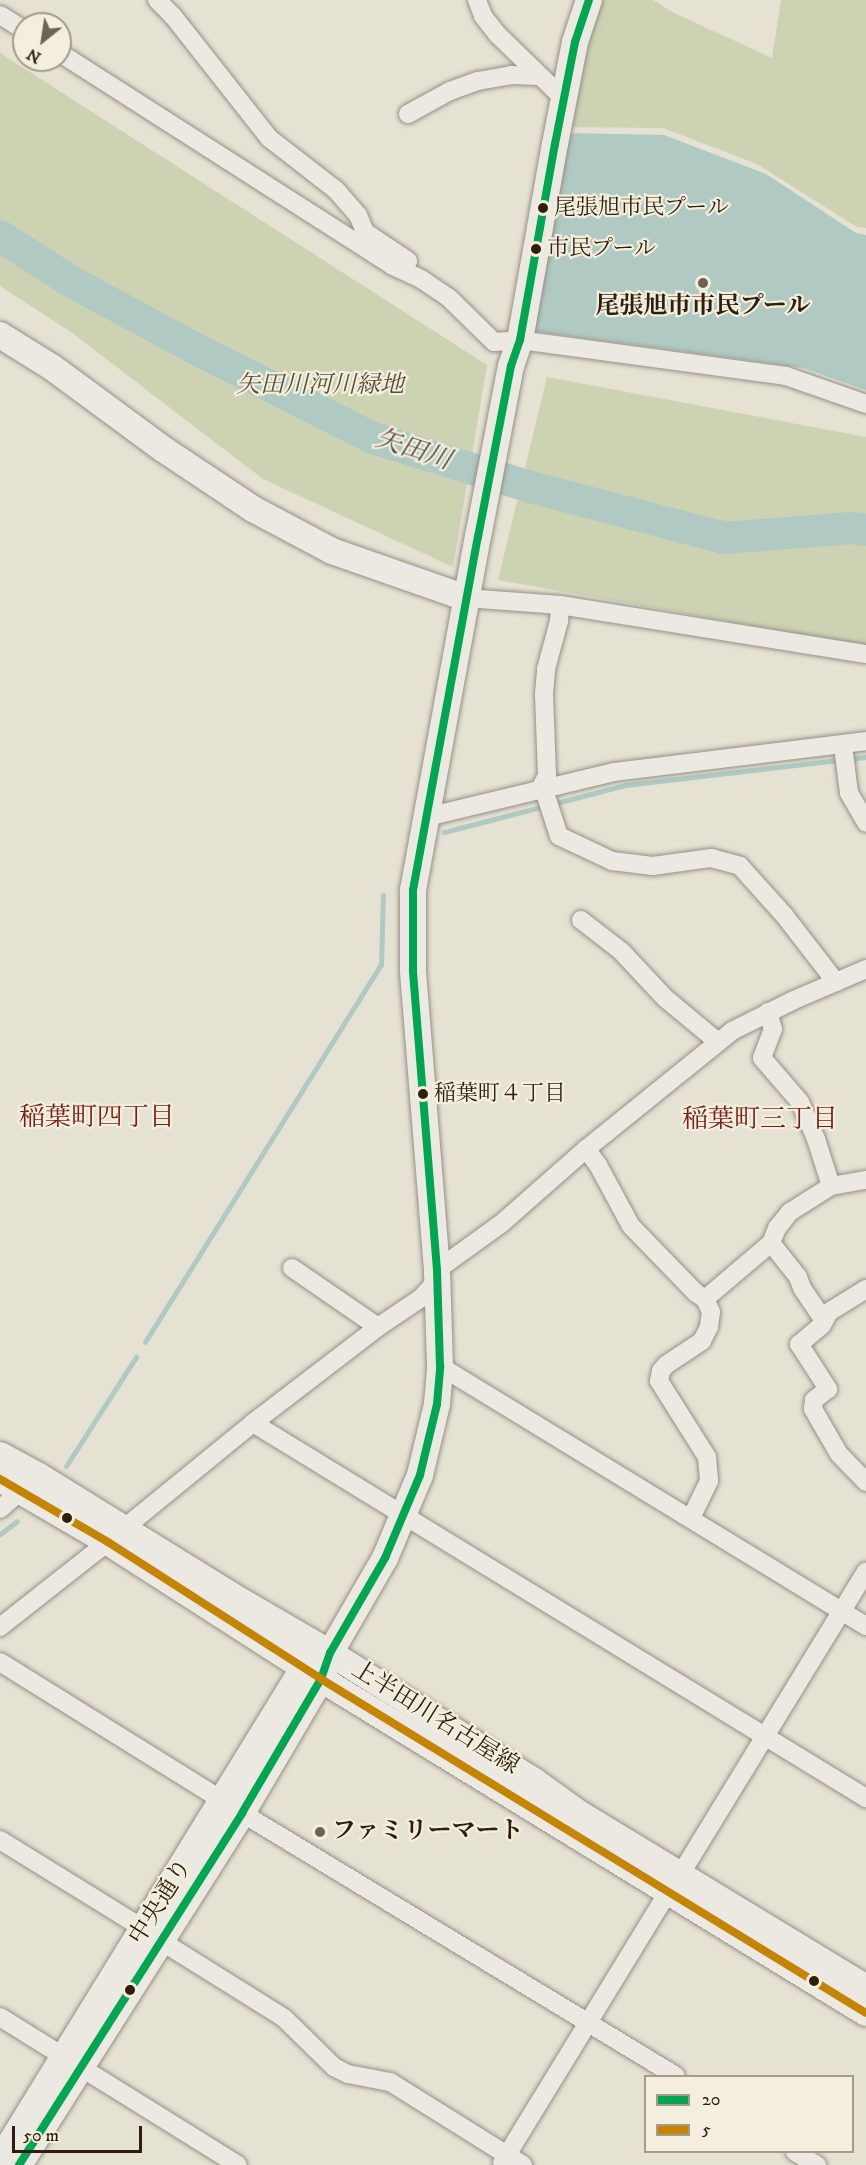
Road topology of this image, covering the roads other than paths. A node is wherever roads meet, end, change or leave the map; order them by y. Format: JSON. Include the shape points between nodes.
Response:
{"nodes":[{"id":1,"x":157,"y":0,"type":"edge"},
{"id":2,"x":477,"y":0,"type":"edge"},
{"id":3,"x":589,"y":0,"type":"edge"},
{"id":4,"x":72,"y":61,"type":"edge"},
{"id":5,"x":538,"y":76,"type":"junction"},
{"id":6,"x":564,"y":99,"type":"junction"},
{"id":7,"x":408,"y":114,"type":"dead end"},
{"id":8,"x":421,"y":279,"type":"junction"},
{"id":9,"x":0,"y":335,"type":"edge"},
{"id":10,"x":520,"y":340,"type":"junction"},
{"id":11,"x":866,"y":404,"type":"edge"},
{"id":12,"x":468,"y":590,"type":"junction"},
{"id":13,"x":560,"y":605,"type":"junction"},
{"id":14,"x":866,"y":654,"type":"edge"},
{"id":15,"x":866,"y":741,"type":"edge"},
{"id":16,"x":844,"y":756,"type":"junction"},
{"id":17,"x":545,"y":796,"type":"junction"},
{"id":18,"x":428,"y":817,"type":"junction"},
{"id":19,"x":866,"y":823,"type":"edge"},
{"id":20,"x":580,"y":920,"type":"dead end"},
{"id":21,"x":866,"y":969,"type":"edge"},
{"id":22,"x":836,"y":982,"type":"junction"},
{"id":23,"x":768,"y":1012,"type":"junction"},
{"id":24,"x":718,"y":1042,"type":"junction"},
{"id":25,"x":586,"y":1149,"type":"junction"},
{"id":26,"x":866,"y":1180,"type":"edge"},
{"id":27,"x":831,"y":1186,"type":"junction"},
{"id":28,"x":771,"y":1243,"type":"junction"},
{"id":29,"x":292,"y":1268,"type":"dead end"},
{"id":30,"x":437,"y":1275,"type":"junction"},
{"id":31,"x":866,"y":1289,"type":"edge"},
{"id":32,"x":705,"y":1299,"type":"junction"},
{"id":33,"x":823,"y":1319,"type":"junction"},
{"id":34,"x":378,"y":1327,"type":"junction"},
{"id":35,"x":440,"y":1366,"type":"junction"},
{"id":36,"x":253,"y":1423,"type":"junction"},
{"id":37,"x":0,"y":1455,"type":"edge"},
{"id":38,"x":866,"y":1482,"type":"edge"},
{"id":39,"x":11,"y":1484,"type":"edge"},
{"id":40,"x":0,"y":1509,"type":"edge"},
{"id":41,"x":405,"y":1515,"type":"junction"},
{"id":42,"x":691,"y":1518,"type":"junction"},
{"id":43,"x":116,"y":1535,"type":"junction"},
{"id":44,"x":866,"y":1571,"type":"edge"},
{"id":45,"x":841,"y":1611,"type":"junction"},
{"id":46,"x":866,"y":1626,"type":"edge"},
{"id":47,"x":0,"y":1627,"type":"edge"},
{"id":48,"x":330,"y":1653,"type":"junction"},
{"id":49,"x":0,"y":1662,"type":"edge"},
{"id":50,"x":313,"y":1673,"type":"junction"},
{"id":51,"x":766,"y":1735,"type":"junction"},
{"id":52,"x":866,"y":1798,"type":"edge"},
{"id":53,"x":233,"y":1807,"type":"junction"},
{"id":54,"x":0,"y":1840,"type":"edge"},
{"id":55,"x":674,"y":1883,"type":"junction"},
{"id":56,"x":153,"y":1935,"type":"junction"},
{"id":57,"x":866,"y":1988,"type":"edge"},
{"id":58,"x":866,"y":2013,"type":"edge"},
{"id":59,"x":0,"y":2017,"type":"edge"},
{"id":60,"x":588,"y":2022,"type":"junction"},
{"id":61,"x":73,"y":2062,"type":"junction"},
{"id":62,"x":674,"y":2075,"type":"edge"},
{"id":63,"x":798,"y":2153,"type":"edge"},
{"id":64,"x":0,"y":2160,"type":"edge"},
{"id":65,"x":504,"y":2160,"type":"edge"},
{"id":66,"x":19,"y":2165,"type":"edge"},
{"id":67,"x":238,"y":2165,"type":"edge"},
{"id":68,"x":523,"y":2165,"type":"edge"},
{"id":69,"x":817,"y":2165,"type":"edge"}],
"edges":[{"from":1,"to":8,"type":"street","via":[[269,138],[336,190],[358,215],[365,232],[414,266]]},
{"from":2,"to":5,"type":"street","via":[[483,16],[498,35]]},
{"from":3,"to":6,"type":"street","name":"中央通り","via":[[575,42]]},
{"from":4,"to":8,"type":"street","via":[[391,265]]},
{"from":5,"to":6,"type":"street"},
{"from":5,"to":7,"type":"street","via":[[511,75],[478,81]]},
{"from":6,"to":10,"type":"street","name":"中央通り"},
{"from":8,"to":10,"type":"street","via":[[448,297],[494,342]]},
{"from":9,"to":12,"type":"street","via":[[263,515],[332,551]]},
{"from":10,"to":11,"type":"street","via":[[786,376]]},
{"from":10,"to":12,"type":"street","name":"中央通り","via":[[511,366]]},
{"from":12,"to":13,"type":"street"},
{"from":12,"to":18,"type":"street","name":"中央通り"},
{"from":13,"to":14,"type":"street"},
{"from":13,"to":17,"type":"street","via":[[544,694]]},
{"from":15,"to":16,"type":"street"},
{"from":16,"to":17,"type":"street","via":[[614,772]]},
{"from":16,"to":19,"type":"street","via":[[849,793]]},
{"from":17,"to":18,"type":"street"},
{"from":17,"to":22,"type":"street","via":[[559,836],[612,861],[653,866],[711,858],[740,866]]},
{"from":18,"to":30,"type":"street","name":"中央通り","via":[[413,890],[413,970]]},
{"from":20,"to":24,"type":"street","via":[[621,951],[665,998]]},
{"from":21,"to":22,"type":"street"},
{"from":22,"to":23,"type":"street"},
{"from":23,"to":24,"type":"street"},
{"from":23,"to":27,"type":"street","via":[[772,1029],[762,1058],[800,1102]]},
{"from":24,"to":25,"type":"street"},
{"from":25,"to":30,"type":"street"},
{"from":25,"to":32,"type":"street","via":[[631,1226]]},
{"from":26,"to":27,"type":"street"},
{"from":27,"to":28,"type":"street","via":[[790,1212]]},
{"from":28,"to":32,"type":"street"},
{"from":28,"to":33,"type":"street","via":[[798,1277]]},
{"from":29,"to":34,"type":"street"},
{"from":30,"to":34,"type":"street","via":[[421,1298]]},
{"from":30,"to":35,"type":"street","name":"中央通り"},
{"from":31,"to":33,"type":"street"},
{"from":32,"to":42,"type":"street","via":[[711,1312],[706,1334],[702,1341],[666,1365],[659,1381],[707,1457],[709,1481]]},
{"from":33,"to":38,"type":"street","via":[[822,1325],[799,1344],[828,1389],[814,1400],[813,1409],[839,1454]]},
{"from":34,"to":36,"type":"street"},
{"from":35,"to":41,"type":"street","name":"中央通り","via":[[420,1475]]},
{"from":35,"to":42,"type":"street"},
{"from":36,"to":41,"type":"street"},
{"from":36,"to":43,"type":"street"},
{"from":37,"to":43,"type":"street","name":"上半田川名古屋線","via":[[39,1476]]},
{"from":39,"to":40,"type":"street"},
{"from":39,"to":43,"type":"street","name":"上半田川名古屋線"},
{"from":41,"to":48,"type":"street","name":"中央通り"},
{"from":41,"to":51,"type":"street"},
{"from":42,"to":45,"type":"street"},
{"from":43,"to":47,"type":"street"},
{"from":43,"to":48,"type":"street","name":"上半田川名古屋線"},
{"from":43,"to":50,"type":"street","name":"上半田川名古屋線"},
{"from":44,"to":45,"type":"street"},
{"from":45,"to":46,"type":"street"},
{"from":45,"to":51,"type":"street"},
{"from":48,"to":50,"type":"street","name":"中央通り"},
{"from":48,"to":55,"type":"street","name":"上半田川名古屋線"},
{"from":49,"to":53,"type":"street"},
{"from":50,"to":53,"type":"street","name":"中央通り"},
{"from":50,"to":55,"type":"street","name":"上半田川名古屋線"},
{"from":51,"to":52,"type":"street"},
{"from":51,"to":55,"type":"street"},
{"from":53,"to":56,"type":"street","name":"中央通り"},
{"from":53,"to":60,"type":"street"},
{"from":54,"to":56,"type":"street"},
{"from":55,"to":57,"type":"street","name":"上半田川名古屋線"},
{"from":55,"to":58,"type":"street","name":"上半田川名古屋線"},
{"from":55,"to":60,"type":"street"},
{"from":56,"to":61,"type":"street","name":"中央通り"},
{"from":56,"to":65,"type":"street","via":[[284,2019],[334,2067],[348,2074],[390,2082]]},
{"from":59,"to":61,"type":"street"},
{"from":60,"to":62,"type":"street"},
{"from":60,"to":65,"type":"street"},
{"from":61,"to":64,"type":"street","name":"中央通り"},
{"from":61,"to":66,"type":"street","name":"中央通り"},
{"from":61,"to":67,"type":"street"},
{"from":63,"to":69,"type":"street"},
{"from":65,"to":68,"type":"street"}]}
